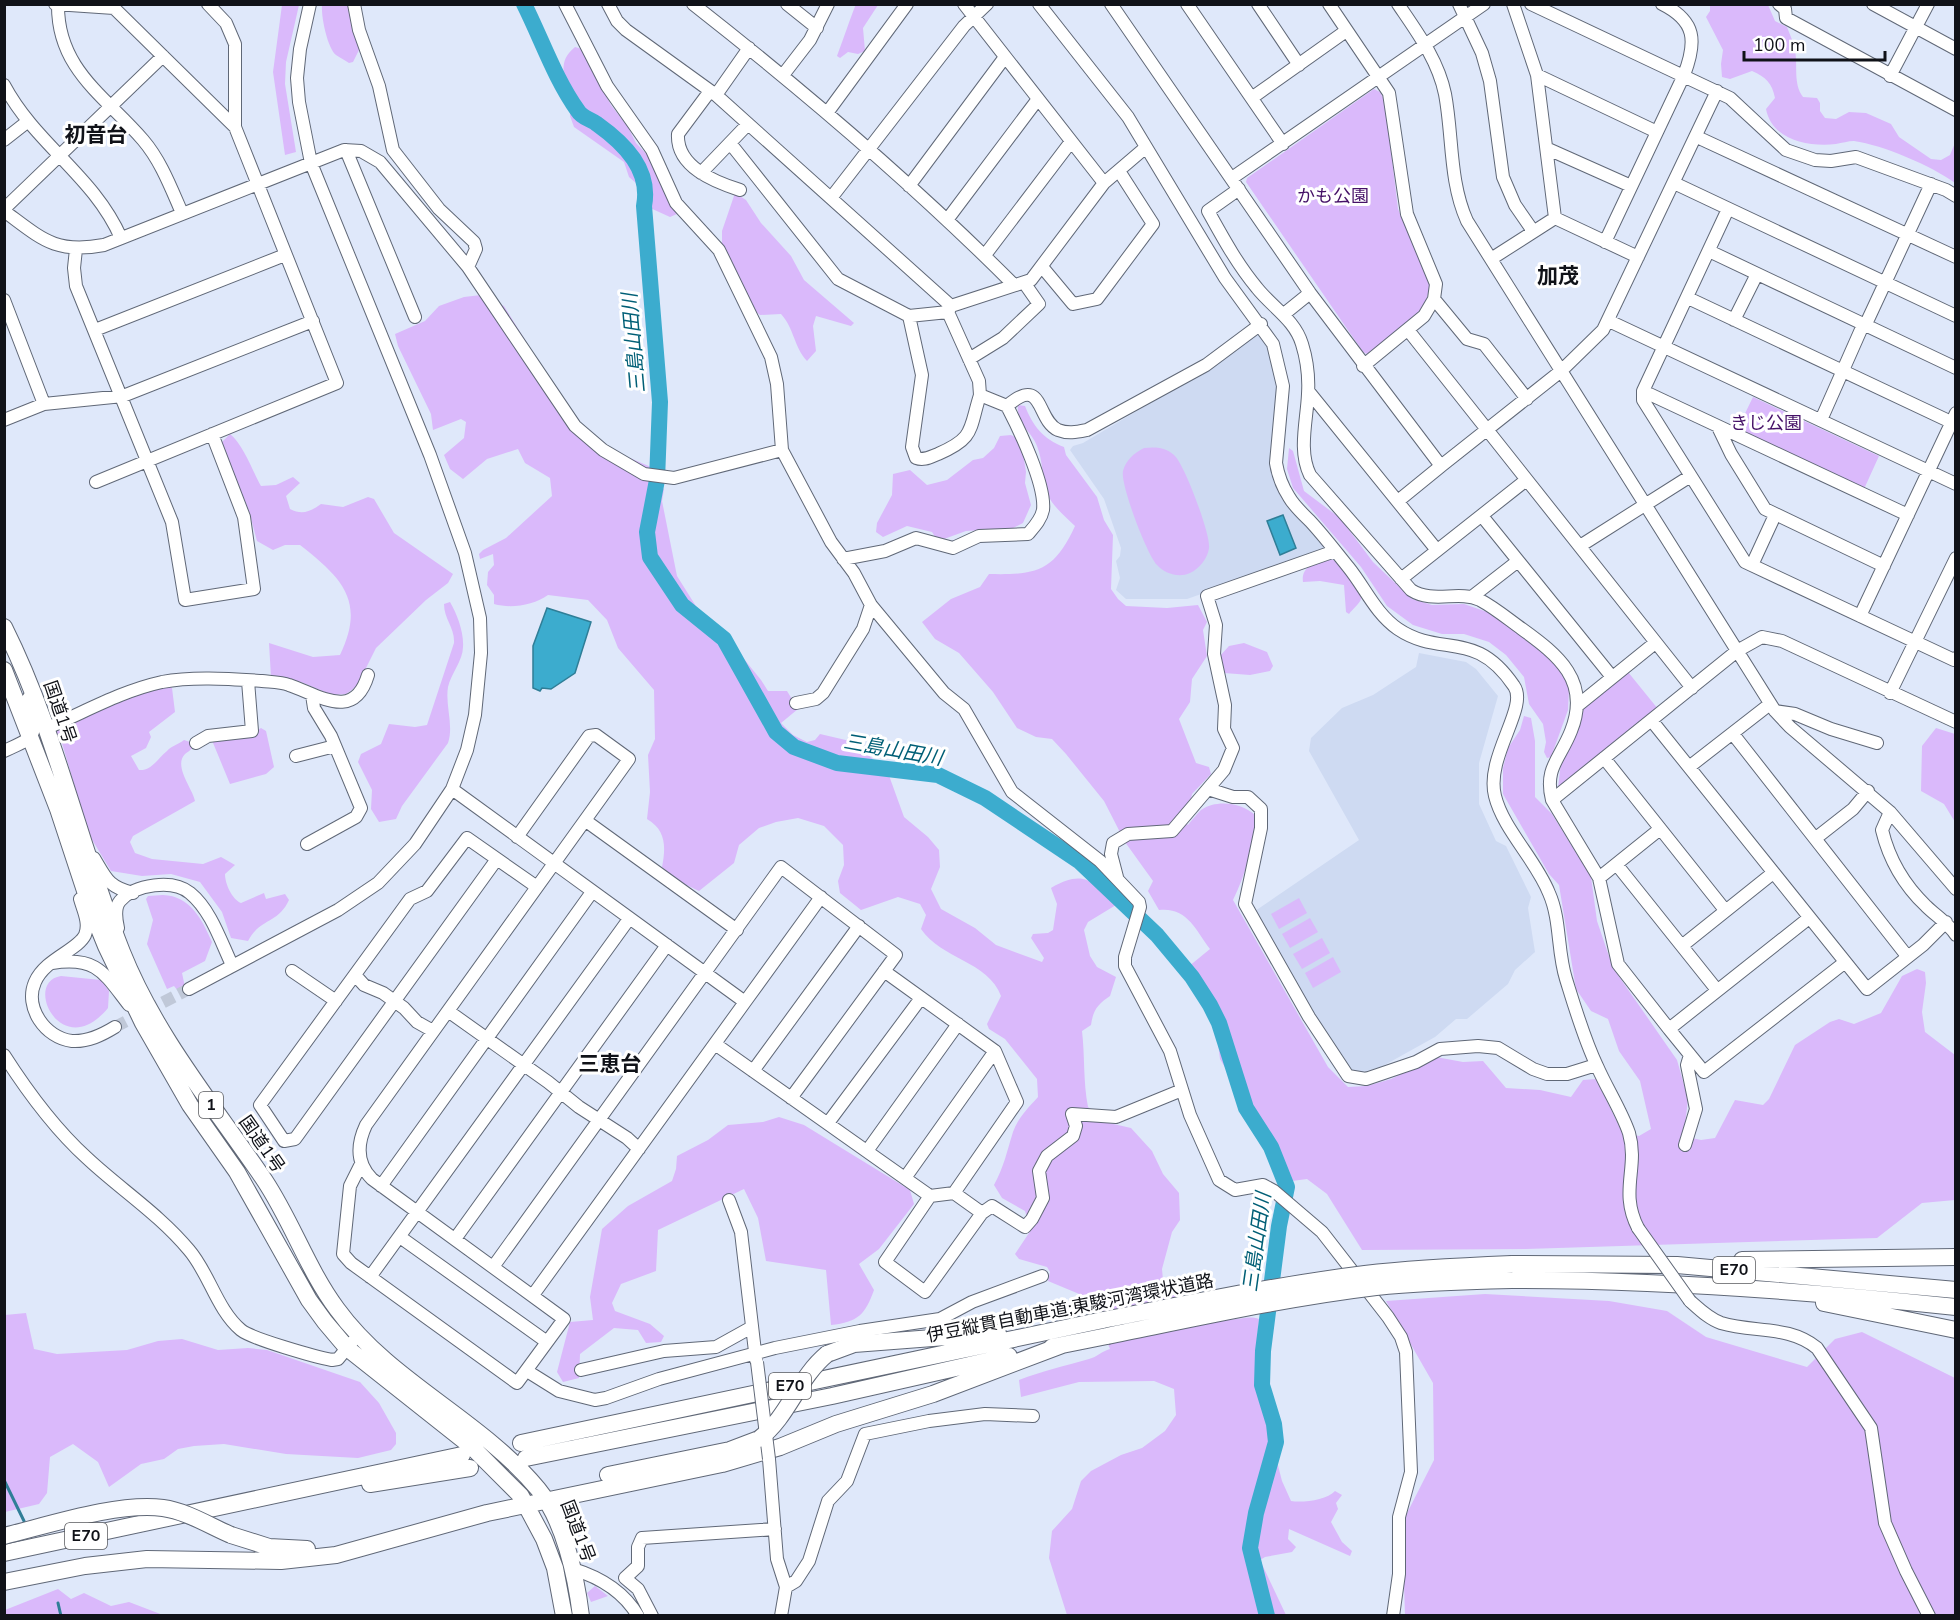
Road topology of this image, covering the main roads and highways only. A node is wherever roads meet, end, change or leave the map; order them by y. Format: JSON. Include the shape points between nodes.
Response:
{"nodes":[{"id":1,"x":4,"y":627,"type":"edge"},
{"id":2,"x":4,"y":670,"type":"edge"},
{"id":3,"x":1956,"y":1257,"type":"edge"},
{"id":4,"x":1576,"y":1263,"type":"junction"},
{"id":5,"x":1512,"y":1272,"type":"junction"},
{"id":6,"x":1714,"y":1286,"type":"junction"},
{"id":7,"x":1956,"y":1290,"type":"edge"},
{"id":8,"x":1956,"y":1307,"type":"edge"},
{"id":9,"x":1956,"y":1330,"type":"edge"},
{"id":10,"x":1060,"y":1337,"type":"junction"},
{"id":11,"x":352,"y":1342,"type":"junction"},
{"id":12,"x":523,"y":1450,"type":"dead end"},
{"id":13,"x":466,"y":1461,"type":"dead end"},
{"id":14,"x":542,"y":1494,"type":"junction"},
{"id":15,"x":524,"y":1501,"type":"junction"},
{"id":16,"x":4,"y":1536,"type":"edge"},
{"id":17,"x":4,"y":1553,"type":"edge"},
{"id":18,"x":4,"y":1582,"type":"edge"},
{"id":19,"x":564,"y":1616,"type":"edge"},
{"id":20,"x":581,"y":1616,"type":"edge"}],
"edges":[{"from":1,"to":11,"type":"highway","name":"国道1号","number":"1","via":[[48,728],[57,765],[122,952],[187,1073],[267,1184]]},
{"from":2,"to":11,"type":"highway","name":"国道1号","number":"1","via":[[102,936],[144,1023],[190,1105],[237,1172],[309,1300]]},
{"from":3,"to":4,"type":"highway"},
{"from":4,"to":5,"type":"highway","name":"伊豆縦貫自動車道;東駿河湾環状道路","number":"E70"},
{"from":4,"to":7,"type":"highway","name":"伊豆縦貫自動車道;東駿河湾環状道路","number":"E70","via":[[1677,1265]]},
{"from":5,"to":6,"type":"highway","name":"伊豆縦貫自動車道;東駿河湾環状道路","number":"E70"},
{"from":5,"to":10,"type":"highway","name":"伊豆縦貫自動車道;東駿河湾環状道路","number":"E70","bridge":true,"via":[[1374,1287]]},
{"from":6,"to":8,"type":"highway","name":"伊豆縦貫自動車道;東駿河湾環状道路","number":"E70"},
{"from":6,"to":9,"type":"highway","via":[[1831,1304]]},
{"from":10,"to":12,"type":"highway","name":"伊豆縦貫自動車道;東駿河湾環状道路","number":"E70","via":[[832,1396]]},
{"from":10,"to":14,"type":"highway","via":[[933,1394],[836,1424],[780,1447],[722,1464]]},
{"from":10,"to":14,"type":"highway","bridge":true,"via":[[854,1344],[827,1354],[812,1366],[781,1419],[759,1439],[730,1450]]},
{"from":11,"to":14,"type":"highway","name":"国道1号","number":"1","via":[[491,1443]]},
{"from":11,"to":15,"type":"highway","name":"国道1号","number":"1","via":[[472,1447]]},
{"from":13,"to":17,"type":"highway","number":"E70"},
{"from":14,"to":15,"type":"highway"},
{"from":14,"to":20,"type":"highway","name":"国道1号","number":"1","via":[[573,1569]]},
{"from":15,"to":16,"type":"highway","bridge":true,"via":[[314,1549],[269,1547],[176,1512],[150,1507]]},
{"from":15,"to":18,"type":"highway","via":[[316,1559],[147,1559]]},
{"from":15,"to":19,"type":"highway","name":"国道1号","number":"1","via":[[555,1568]]}]}
